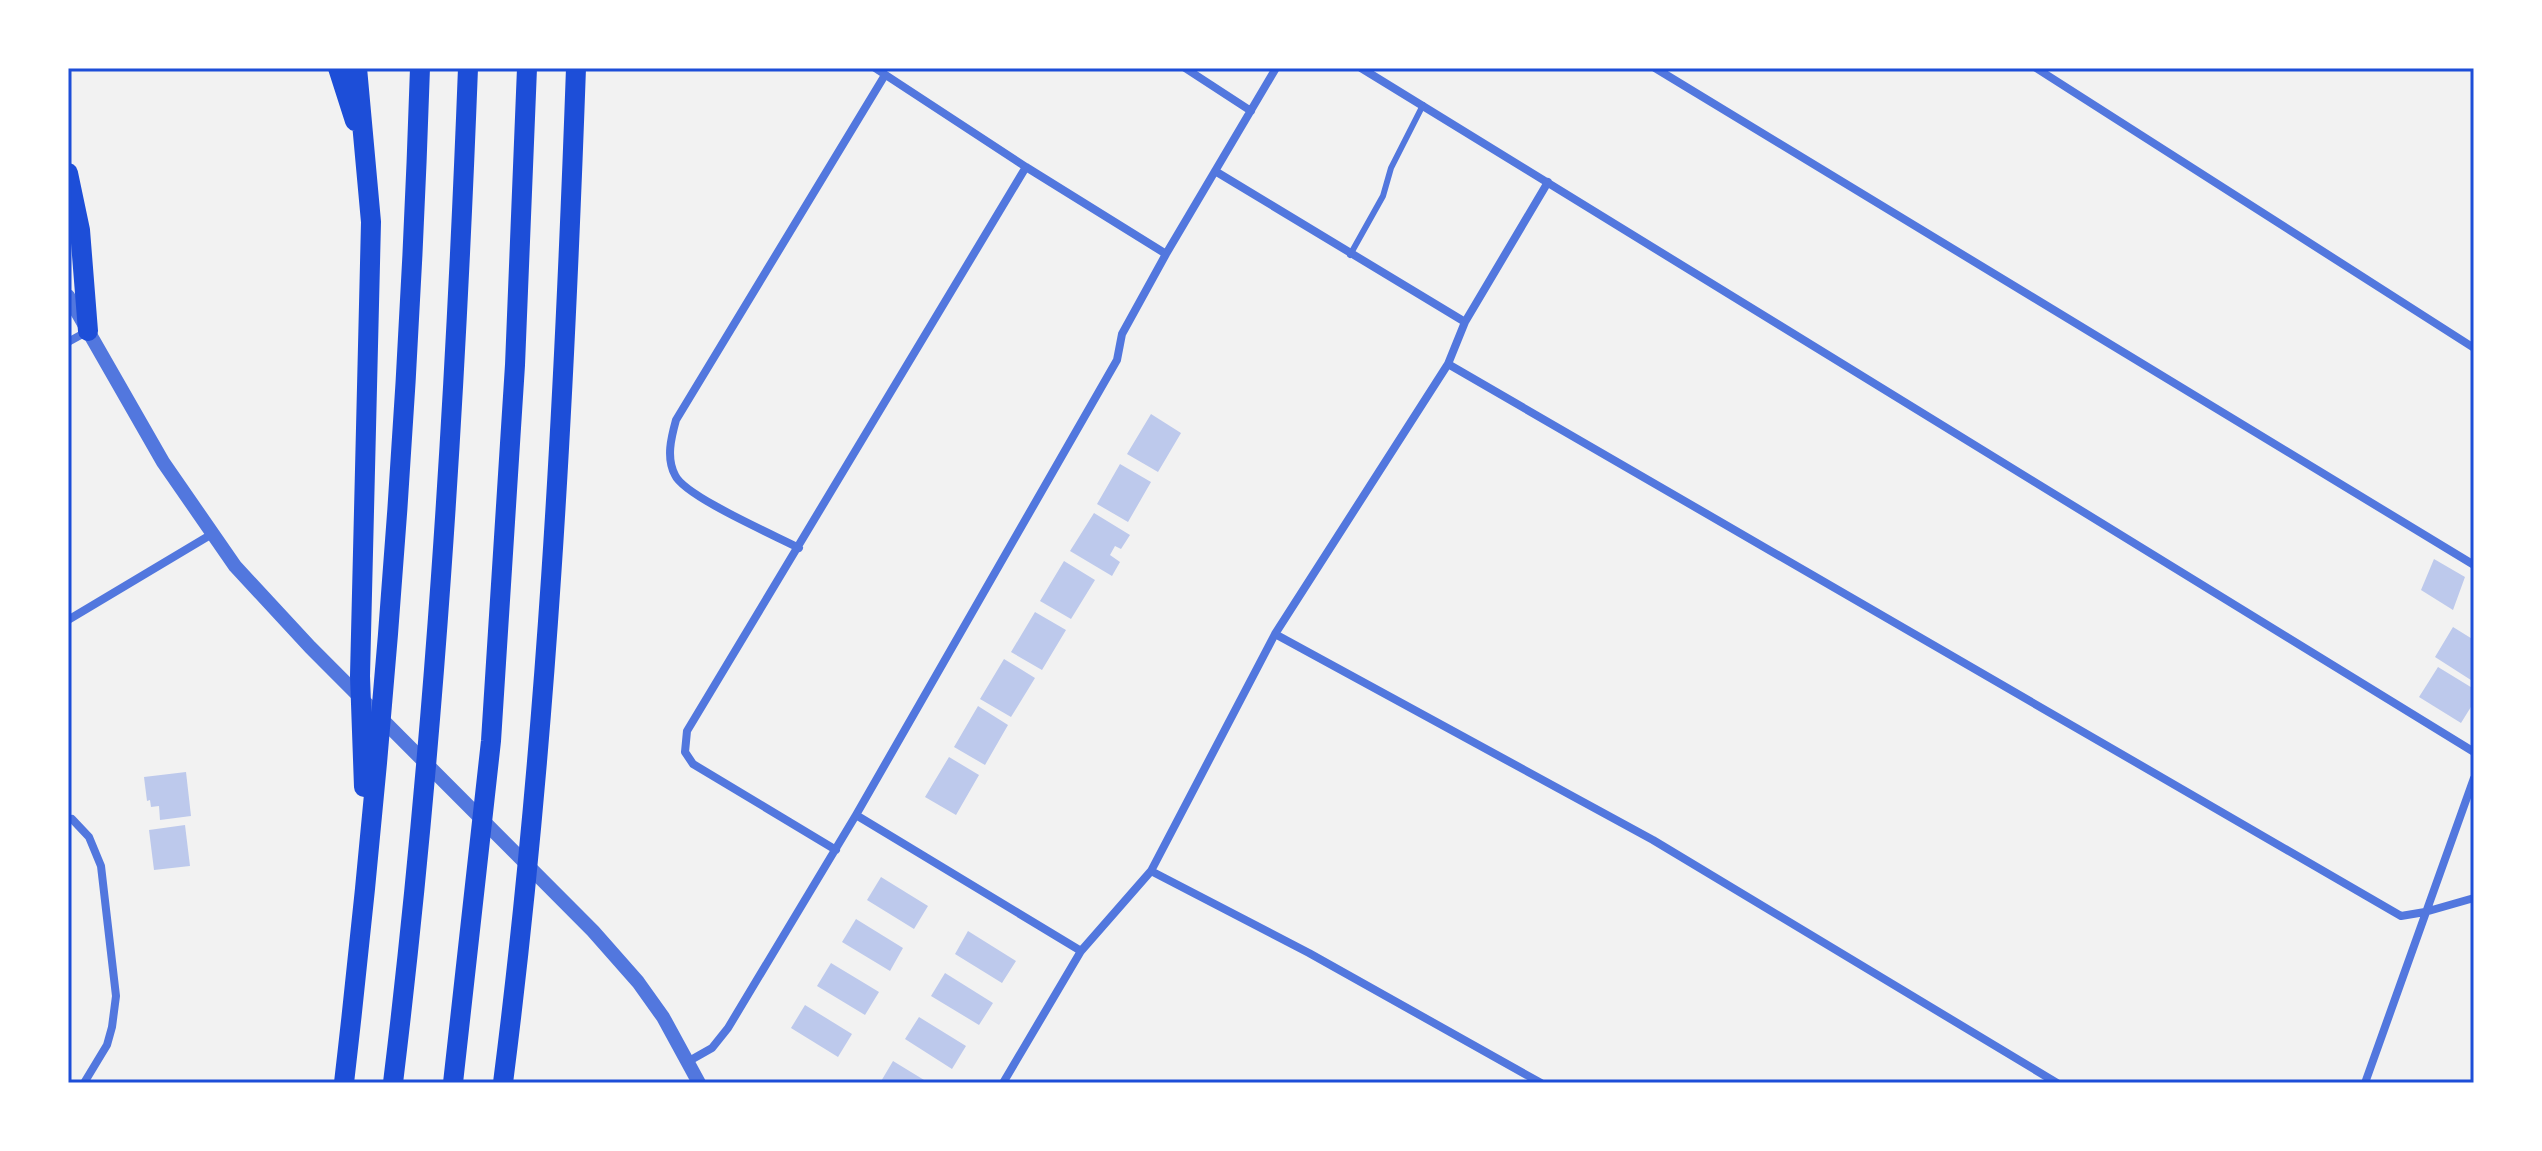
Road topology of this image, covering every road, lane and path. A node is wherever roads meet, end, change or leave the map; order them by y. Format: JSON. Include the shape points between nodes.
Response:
{"nodes":[{"id":1,"x":338,"y":68,"type":"edge"},
{"id":2,"x":357,"y":68,"type":"edge"},
{"id":3,"x":420,"y":68,"type":"edge"},
{"id":4,"x":468,"y":68,"type":"edge"},
{"id":5,"x":527,"y":68,"type":"edge"},
{"id":6,"x":576,"y":68,"type":"edge"},
{"id":7,"x":875,"y":68,"type":"edge"},
{"id":8,"x":1185,"y":68,"type":"edge"},
{"id":9,"x":1276,"y":68,"type":"edge"},
{"id":10,"x":1361,"y":68,"type":"edge"},
{"id":11,"x":1655,"y":68,"type":"edge"},
{"id":12,"x":2036,"y":68,"type":"edge"},
{"id":13,"x":885,"y":75,"type":"junction"},
{"id":14,"x":1423,"y":105,"type":"junction"},
{"id":15,"x":1251,"y":111,"type":"junction"},
{"id":16,"x":366,"y":156,"type":"junction"},
{"id":17,"x":1026,"y":167,"type":"junction"},
{"id":18,"x":1215,"y":171,"type":"junction"},
{"id":19,"x":68,"y":173,"type":"edge"},
{"id":20,"x":1548,"y":182,"type":"junction"},
{"id":21,"x":1166,"y":254,"type":"junction"},
{"id":22,"x":1350,"y":255,"type":"junction"},
{"id":23,"x":68,"y":296,"type":"edge"},
{"id":24,"x":1465,"y":322,"type":"junction"},
{"id":25,"x":88,"y":331,"type":"junction"},
{"id":26,"x":68,"y":342,"type":"edge"},
{"id":27,"x":2474,"y":348,"type":"edge"},
{"id":28,"x":1448,"y":364,"type":"junction"},
{"id":29,"x":212,"y":534,"type":"junction"},
{"id":30,"x":799,"y":548,"type":"junction"},
{"id":31,"x":2474,"y":565,"type":"edge"},
{"id":32,"x":68,"y":620,"type":"edge"},
{"id":33,"x":1275,"y":634,"type":"junction"},
{"id":34,"x":2474,"y":752,"type":"edge"},
{"id":35,"x":2474,"y":778,"type":"edge"},
{"id":36,"x":856,"y":815,"type":"junction"},
{"id":37,"x":72,"y":819,"type":"dead end"},
{"id":38,"x":836,"y":850,"type":"junction"},
{"id":39,"x":1151,"y":871,"type":"junction"},
{"id":40,"x":367,"y":873,"type":"junction"},
{"id":41,"x":2474,"y":898,"type":"edge"},
{"id":42,"x":2425,"y":912,"type":"junction"},
{"id":43,"x":1081,"y":951,"type":"junction"},
{"id":44,"x":689,"y":1061,"type":"junction"},
{"id":45,"x":84,"y":1083,"type":"edge"},
{"id":46,"x":344,"y":1083,"type":"edge"},
{"id":47,"x":393,"y":1083,"type":"edge"},
{"id":48,"x":453,"y":1083,"type":"edge"},
{"id":49,"x":503,"y":1083,"type":"edge"},
{"id":50,"x":699,"y":1083,"type":"edge"},
{"id":51,"x":1003,"y":1083,"type":"edge"},
{"id":52,"x":1541,"y":1083,"type":"edge"},
{"id":53,"x":2057,"y":1083,"type":"edge"},
{"id":54,"x":2365,"y":1083,"type":"edge"}],
"edges":[{"from":1,"to":16,"type":"highway"},
{"from":2,"to":16,"type":"highway"},
{"from":3,"to":40,"type":"highway","via":[[406,391]]},
{"from":4,"to":47,"type":"highway","via":[[456,361],[432,712]]},
{"from":5,"to":48,"type":"highway","via":[[496,664]]},
{"from":6,"to":49,"type":"highway","via":[[545,647]]},
{"from":7,"to":13,"type":"street"},
{"from":8,"to":15,"type":"street"},
{"from":9,"to":15,"type":"street"},
{"from":10,"to":14,"type":"street"},
{"from":11,"to":31,"type":"street"},
{"from":12,"to":27,"type":"street"},
{"from":13,"to":17,"type":"street"},
{"from":13,"to":30,"type":"street","via":[[672,433],[671,465],[682,488]]},
{"from":14,"to":20,"type":"street"},
{"from":14,"to":22,"type":"lane"},
{"from":15,"to":18,"type":"street"},
{"from":16,"to":40,"type":"highway","via":[[371,235],[360,676]]},
{"from":17,"to":21,"type":"street"},
{"from":17,"to":30,"type":"street"},
{"from":18,"to":21,"type":"street"},
{"from":18,"to":22,"type":"street"},
{"from":19,"to":25,"type":"highway","via":[[80,230]]},
{"from":20,"to":24,"type":"street"},
{"from":20,"to":34,"type":"street"},
{"from":21,"to":36,"type":"street","via":[[1122,334],[1117,360]]},
{"from":22,"to":24,"type":"street"},
{"from":23,"to":25,"type":"street"},
{"from":24,"to":28,"type":"street"},
{"from":25,"to":26,"type":"street"},
{"from":25,"to":29,"type":"street","via":[[163,462]]},
{"from":28,"to":33,"type":"street"},
{"from":28,"to":42,"type":"street","via":[[2401,916]]},
{"from":29,"to":32,"type":"street"},
{"from":29,"to":44,"type":"street","via":[[310,647],[593,931],[638,982]]},
{"from":30,"to":38,"type":"street","via":[[687,731],[685,752],[693,764]]},
{"from":33,"to":39,"type":"street"},
{"from":33,"to":53,"type":"street","via":[[1653,840]]},
{"from":35,"to":42,"type":"street"},
{"from":36,"to":38,"type":"street"},
{"from":36,"to":43,"type":"street"},
{"from":37,"to":45,"type":"street","via":[[89,837],[101,866],[116,996],[107,1045]]},
{"from":38,"to":44,"type":"street","via":[[720,1039]]},
{"from":39,"to":43,"type":"street"},
{"from":39,"to":52,"type":"street"},
{"from":40,"to":46,"type":"highway"},
{"from":41,"to":42,"type":"street"},
{"from":42,"to":54,"type":"street"},
{"from":43,"to":51,"type":"street"},
{"from":44,"to":50,"type":"street"}]}
